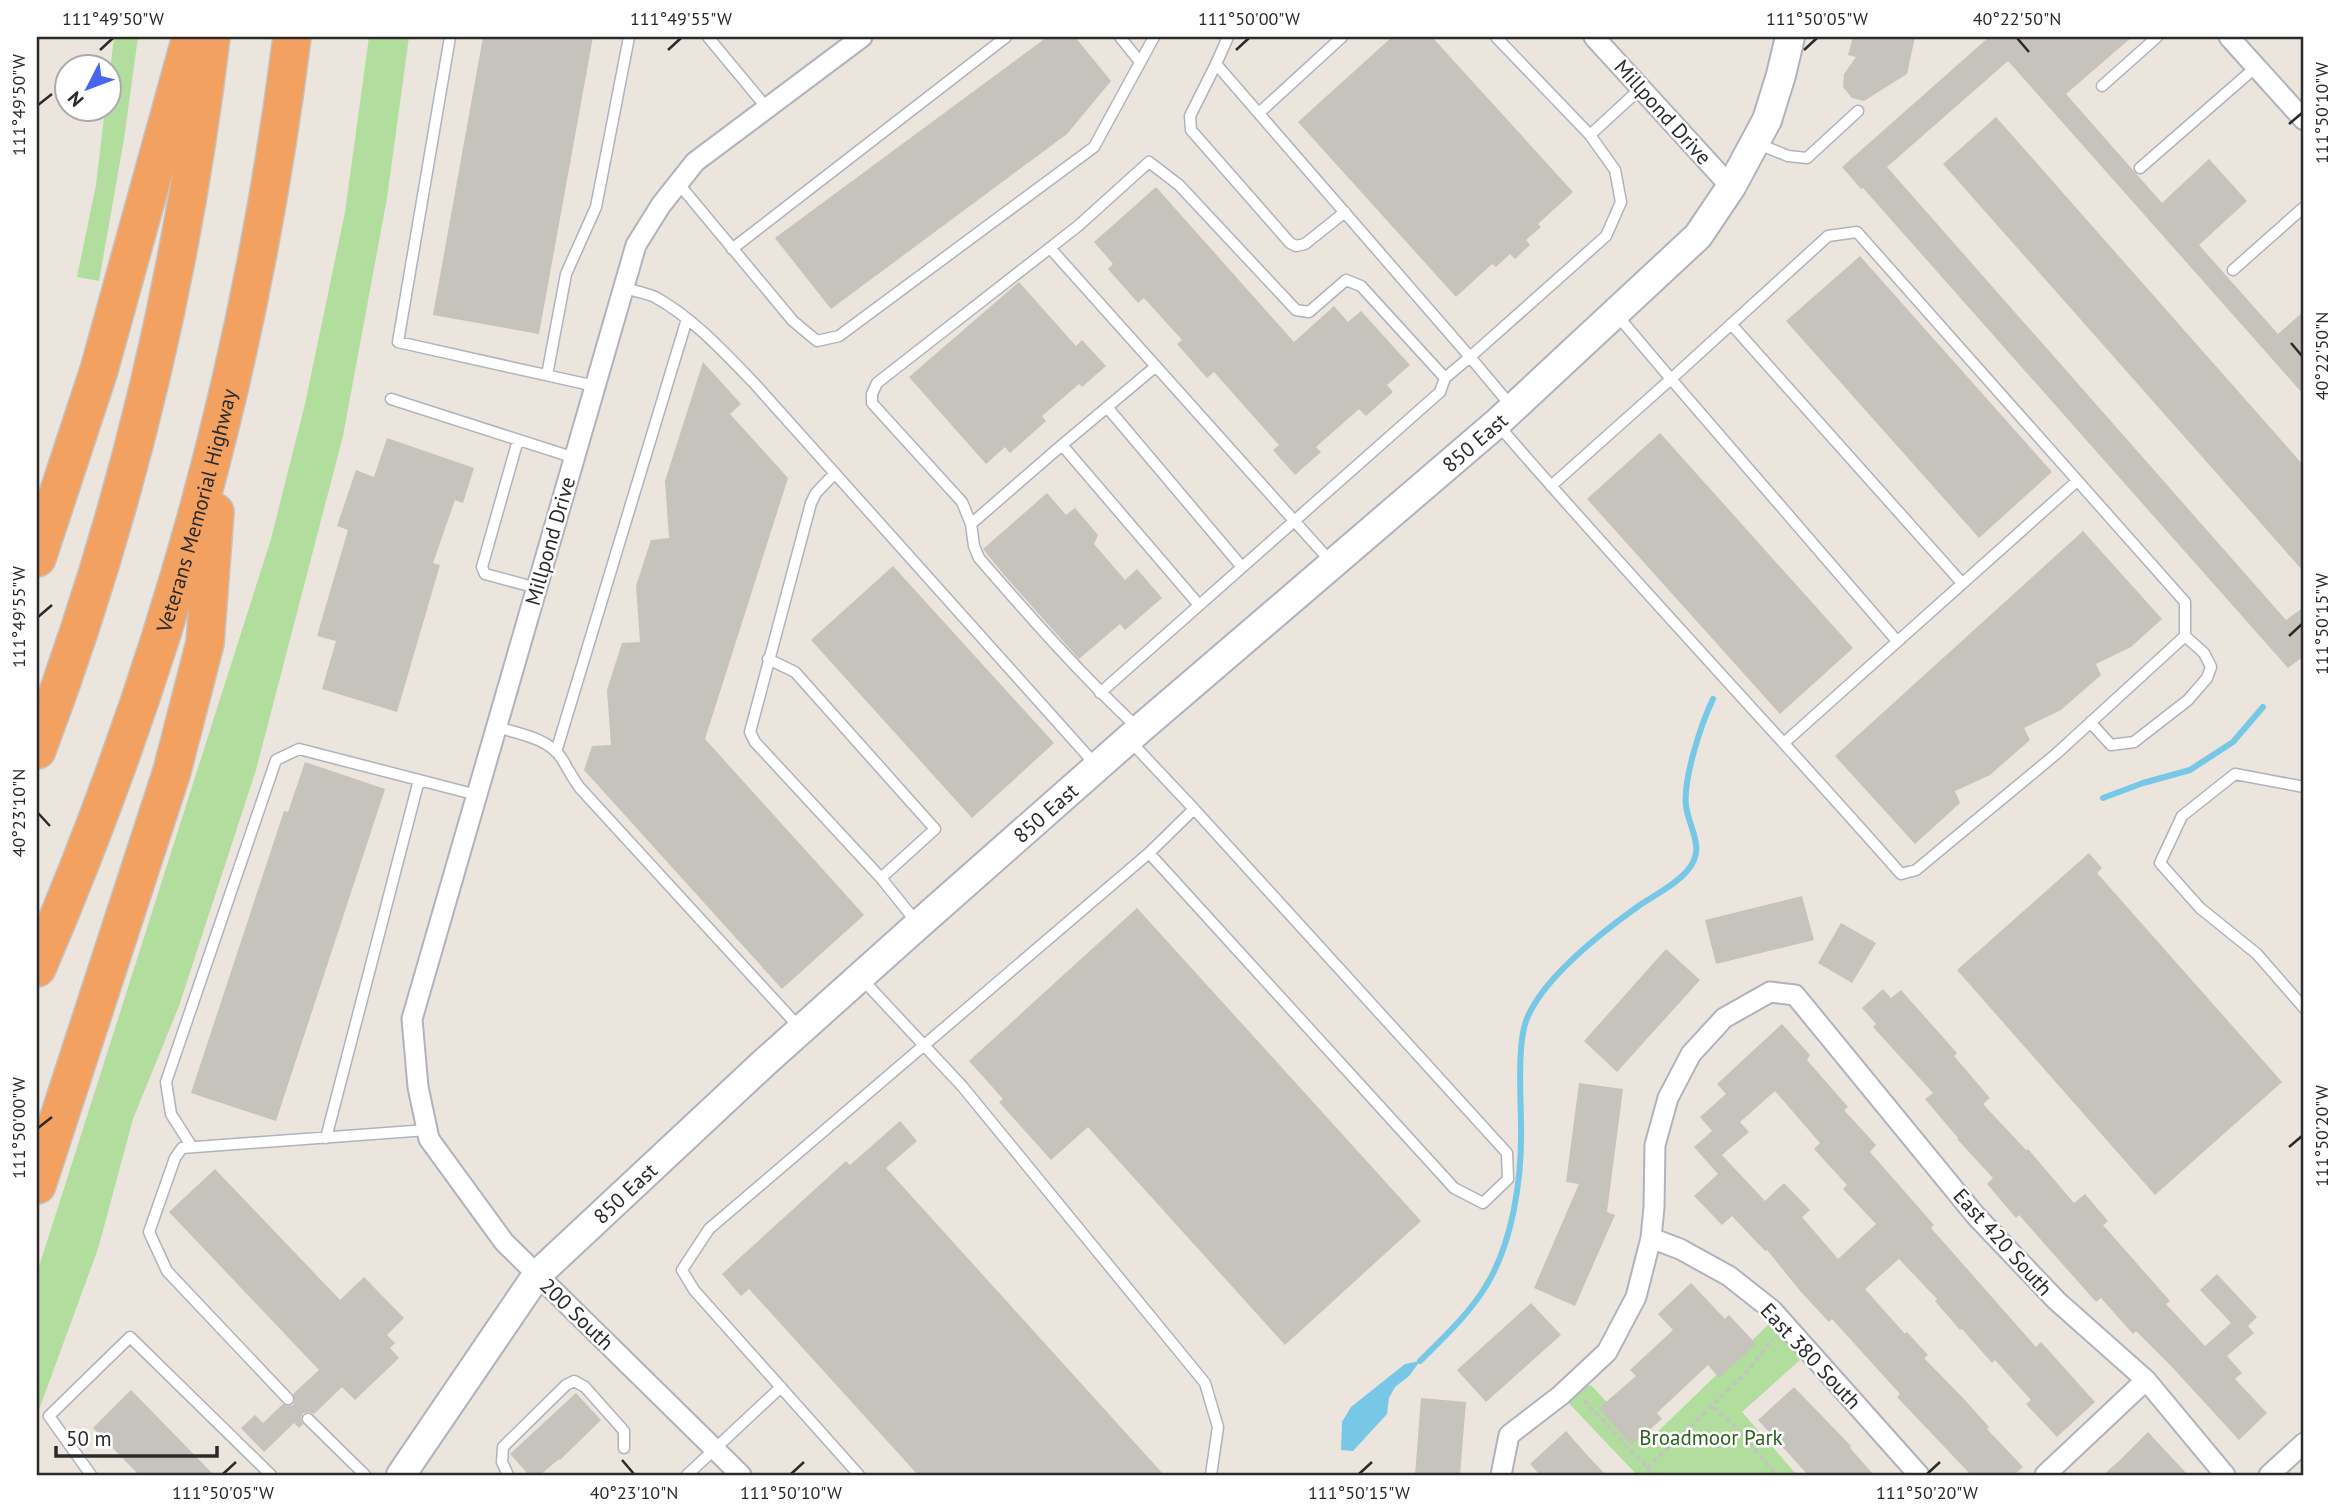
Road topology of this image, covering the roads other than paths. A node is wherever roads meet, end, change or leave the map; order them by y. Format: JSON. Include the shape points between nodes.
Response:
{"nodes":[{"id":1,"x":191,"y":37,"type":"edge"},
{"id":2,"x":211,"y":37,"type":"edge"},
{"id":3,"x":292,"y":37,"type":"edge"},
{"id":4,"x":450,"y":37,"type":"edge"},
{"id":5,"x":629,"y":37,"type":"edge"},
{"id":6,"x":708,"y":37,"type":"edge"},
{"id":7,"x":862,"y":37,"type":"edge"},
{"id":8,"x":1006,"y":37,"type":"edge"},
{"id":9,"x":1120,"y":37,"type":"edge"},
{"id":10,"x":1154,"y":37,"type":"edge"},
{"id":11,"x":1228,"y":37,"type":"edge"},
{"id":12,"x":1342,"y":37,"type":"edge"},
{"id":13,"x":1496,"y":37,"type":"edge"},
{"id":14,"x":1594,"y":37,"type":"edge"},
{"id":15,"x":1790,"y":37,"type":"edge"},
{"id":16,"x":2157,"y":37,"type":"edge"},
{"id":17,"x":2229,"y":37,"type":"edge"},
{"id":18,"x":1140,"y":62,"type":"junction"},
{"id":19,"x":1216,"y":64,"type":"junction"},
{"id":20,"x":2256,"y":67,"type":"junction"},
{"id":21,"x":2102,"y":86,"type":"dead end"},
{"id":22,"x":1641,"y":88,"type":"junction"},
{"id":23,"x":767,"y":108,"type":"junction"},
{"id":24,"x":1858,"y":111,"type":"dead end"},
{"id":25,"x":1259,"y":113,"type":"junction"},
{"id":26,"x":2304,"y":120,"type":"edge"},
{"id":27,"x":1590,"y":135,"type":"junction"},
{"id":28,"x":1756,"y":143,"type":"junction"},
{"id":29,"x":2140,"y":168,"type":"dead end"},
{"id":30,"x":678,"y":183,"type":"junction"},
{"id":31,"x":1731,"y":187,"type":"junction"},
{"id":32,"x":2304,"y":207,"type":"edge"},
{"id":33,"x":1345,"y":212,"type":"junction"},
{"id":34,"x":1050,"y":248,"type":"junction"},
{"id":35,"x":732,"y":249,"type":"junction"},
{"id":36,"x":2234,"y":270,"type":"dead end"},
{"id":37,"x":624,"y":288,"type":"junction"},
{"id":38,"x":1615,"y":313,"type":"junction"},
{"id":39,"x":687,"y":319,"type":"junction"},
{"id":40,"x":1731,"y":324,"type":"junction"},
{"id":41,"x":1470,"y":357,"type":"junction"},
{"id":42,"x":1155,"y":367,"type":"junction"},
{"id":43,"x":547,"y":375,"type":"junction"},
{"id":44,"x":1445,"y":378,"type":"junction"},
{"id":45,"x":1671,"y":379,"type":"junction"},
{"id":46,"x":595,"y":386,"type":"junction"},
{"id":47,"x":391,"y":399,"type":"dead end"},
{"id":48,"x":1107,"y":407,"type":"junction"},
{"id":49,"x":1504,"y":415,"type":"junction"},
{"id":50,"x":222,"y":424,"type":"junction"},
{"id":51,"x":518,"y":440,"type":"junction"},
{"id":52,"x":1062,"y":445,"type":"junction"},
{"id":53,"x":575,"y":458,"type":"junction"},
{"id":54,"x":835,"y":473,"type":"junction"},
{"id":55,"x":2077,"y":481,"type":"junction"},
{"id":56,"x":1550,"y":486,"type":"junction"},
{"id":57,"x":1293,"y":522,"type":"junction"},
{"id":58,"x":971,"y":524,"type":"junction"},
{"id":59,"x":37,"y":558,"type":"edge"},
{"id":60,"x":1332,"y":563,"type":"junction"},
{"id":61,"x":1242,"y":567,"type":"junction"},
{"id":62,"x":1962,"y":583,"type":"junction"},
{"id":63,"x":537,"y":588,"type":"junction"},
{"id":64,"x":1199,"y":605,"type":"junction"},
{"id":65,"x":2185,"y":636,"type":"junction"},
{"id":66,"x":1897,"y":641,"type":"junction"},
{"id":67,"x":768,"y":659,"type":"junction"},
{"id":68,"x":1100,"y":693,"type":"junction"},
{"id":69,"x":2090,"y":722,"type":"junction"},
{"id":70,"x":497,"y":727,"type":"junction"},
{"id":71,"x":1134,"y":734,"type":"junction"},
{"id":72,"x":1785,"y":742,"type":"junction"},
{"id":73,"x":37,"y":750,"type":"edge"},
{"id":74,"x":556,"y":752,"type":"junction"},
{"id":75,"x":1097,"y":767,"type":"junction"},
{"id":76,"x":419,"y":780,"type":"junction"},
{"id":77,"x":2304,"y":787,"type":"edge"},
{"id":78,"x":477,"y":795,"type":"junction"},
{"id":79,"x":1194,"y":809,"type":"junction"},
{"id":80,"x":1149,"y":853,"type":"junction"},
{"id":81,"x":881,"y":878,"type":"junction"},
{"id":82,"x":918,"y":925,"type":"junction"},
{"id":83,"x":37,"y":968,"type":"edge"},
{"id":84,"x":860,"y":977,"type":"junction"},
{"id":85,"x":2304,"y":1008,"type":"edge"},
{"id":86,"x":802,"y":1030,"type":"junction"},
{"id":87,"x":925,"y":1046,"type":"junction"},
{"id":88,"x":428,"y":1135,"type":"junction"},
{"id":89,"x":326,"y":1138,"type":"junction"},
{"id":90,"x":192,"y":1147,"type":"junction"},
{"id":91,"x":37,"y":1185,"type":"edge"},
{"id":92,"x":1651,"y":1238,"type":"junction"},
{"id":93,"x":537,"y":1275,"type":"junction"},
{"id":94,"x":2146,"y":1380,"type":"junction"},
{"id":95,"x":781,"y":1387,"type":"junction"},
{"id":96,"x":288,"y":1399,"type":"dead end"},
{"id":97,"x":308,"y":1419,"type":"dead end"},
{"id":98,"x":2304,"y":1443,"type":"edge"},
{"id":99,"x":624,"y":1448,"type":"dead end"},
{"id":100,"x":715,"y":1449,"type":"junction"},
{"id":101,"x":91,"y":1475,"type":"edge"},
{"id":102,"x":271,"y":1475,"type":"edge"},
{"id":103,"x":365,"y":1475,"type":"edge"},
{"id":104,"x":401,"y":1475,"type":"edge"},
{"id":105,"x":508,"y":1475,"type":"edge"},
{"id":106,"x":687,"y":1475,"type":"edge"},
{"id":107,"x":741,"y":1475,"type":"edge"},
{"id":108,"x":859,"y":1475,"type":"edge"},
{"id":109,"x":1211,"y":1475,"type":"edge"},
{"id":110,"x":1501,"y":1475,"type":"edge"},
{"id":111,"x":1919,"y":1475,"type":"edge"},
{"id":112,"x":2045,"y":1475,"type":"edge"},
{"id":113,"x":2225,"y":1475,"type":"edge"},
{"id":114,"x":2269,"y":1475,"type":"edge"}],
"edges":[{"from":1,"to":59,"type":"highway","via":[[99,370]]},
{"from":2,"to":73,"type":"highway","via":[[172,279],[136,433],[94,583]]},
{"from":3,"to":50,"type":"highway","name":"Veterans Memorial Highway","via":[[264,230]]},
{"from":4,"to":43,"type":"lane","via":[[398,342]]},
{"from":5,"to":43,"type":"lane","via":[[596,208],[566,274]]},
{"from":6,"to":23,"type":"lane"},
{"from":7,"to":23,"type":"street","name":"Millpond Drive"},
{"from":8,"to":35,"type":"lane"},
{"from":9,"to":18,"type":"lane"},
{"from":10,"to":18,"type":"lane"},
{"from":11,"to":19,"type":"lane"},
{"from":12,"to":25,"type":"lane"},
{"from":13,"to":27,"type":"lane"},
{"from":14,"to":22,"type":"street","name":"Millpond Drive"},
{"from":15,"to":28,"type":"main road","name":"850 East"},
{"from":16,"to":21,"type":"lane"},
{"from":17,"to":20,"type":"street"},
{"from":18,"to":35,"type":"lane","via":[[1094,146],[839,337],[817,341],[793,321]]},
{"from":19,"to":25,"type":"lane"},
{"from":19,"to":33,"type":"lane","via":[[1190,116],[1191,130],[1286,239],[1296,246],[1305,244]]},
{"from":20,"to":26,"type":"street"},
{"from":20,"to":29,"type":"lane"},
{"from":22,"to":27,"type":"lane"},
{"from":22,"to":31,"type":"street","name":"Millpond Drive"},
{"from":23,"to":30,"type":"street","name":"Millpond Drive","via":[[695,162]]},
{"from":24,"to":28,"type":"lane","via":[[1807,159]]},
{"from":25,"to":33,"type":"lane"},
{"from":27,"to":41,"type":"lane","via":[[1615,170],[1621,202],[1606,236]]},
{"from":28,"to":31,"type":"main road","name":"850 East"},
{"from":30,"to":35,"type":"lane"},
{"from":30,"to":37,"type":"street","name":"Millpond Drive","via":[[636,246]]},
{"from":31,"to":38,"type":"main road","name":"850 East","via":[[1698,236]]},
{"from":32,"to":36,"type":"lane"},
{"from":33,"to":41,"type":"lane"},
{"from":34,"to":42,"type":"lane"},
{"from":34,"to":44,"type":"lane","via":[[1149,162],[1179,185],[1296,310],[1309,312],[1346,280],[1361,286]]},
{"from":34,"to":58,"type":"lane","via":[[877,383],[872,394],[872,403],[962,502]]},
{"from":37,"to":39,"type":"lane","via":[[653,296]]},
{"from":37,"to":46,"type":"street","name":"Millpond Drive"},
{"from":38,"to":45,"type":"lane"},
{"from":38,"to":49,"type":"main road","name":"850 East"},
{"from":39,"to":54,"type":"lane","via":[[754,383]]},
{"from":39,"to":74,"type":"lane"},
{"from":40,"to":45,"type":"lane"},
{"from":40,"to":55,"type":"lane","via":[[1828,236],[1857,232]]},
{"from":40,"to":62,"type":"lane"},
{"from":41,"to":44,"type":"lane"},
{"from":41,"to":49,"type":"lane"},
{"from":42,"to":48,"type":"lane"},
{"from":42,"to":57,"type":"lane"},
{"from":43,"to":46,"type":"lane"},
{"from":44,"to":57,"type":"lane","via":[[1440,392]]},
{"from":45,"to":56,"type":"lane"},
{"from":45,"to":66,"type":"lane"},
{"from":46,"to":53,"type":"street","name":"Millpond Drive"},
{"from":47,"to":51,"type":"lane"},
{"from":48,"to":52,"type":"lane"},
{"from":48,"to":61,"type":"lane"},
{"from":49,"to":56,"type":"lane"},
{"from":49,"to":60,"type":"main road","name":"850 East"},
{"from":50,"to":83,"type":"highway","name":"Veterans Memorial Highway","via":[[137,715]]},
{"from":50,"to":91,"type":"highway","via":[[205,643],[172,771]]},
{"from":51,"to":53,"type":"lane"},
{"from":51,"to":63,"type":"lane","via":[[482,567],[485,574]]},
{"from":52,"to":58,"type":"lane"},
{"from":52,"to":64,"type":"lane"},
{"from":53,"to":63,"type":"street","name":"Millpond Drive"},
{"from":54,"to":67,"type":"lane","via":[[811,503]]},
{"from":54,"to":75,"type":"lane"},
{"from":55,"to":62,"type":"lane"},
{"from":55,"to":65,"type":"lane","via":[[2185,603]]},
{"from":56,"to":72,"type":"lane"},
{"from":57,"to":60,"type":"lane"},
{"from":57,"to":61,"type":"lane"},
{"from":58,"to":68,"type":"lane","via":[[979,558]]},
{"from":60,"to":71,"type":"main road","name":"850 East"},
{"from":61,"to":64,"type":"lane"},
{"from":62,"to":66,"type":"lane"},
{"from":63,"to":70,"type":"street","name":"Millpond Drive"},
{"from":64,"to":68,"type":"lane"},
{"from":65,"to":69,"type":"lane"},
{"from":65,"to":69,"type":"lane","via":[[2204,653],[2211,667],[2188,700],[2134,741],[2118,746],[2104,740]]},
{"from":66,"to":72,"type":"lane"},
{"from":67,"to":81,"type":"lane","via":[[750,732]]},
{"from":67,"to":81,"type":"lane","via":[[795,672],[935,829]]},
{"from":68,"to":71,"type":"lane"},
{"from":69,"to":72,"type":"lane","via":[[1916,870],[1901,874]]},
{"from":70,"to":74,"type":"lane","via":[[533,738]]},
{"from":70,"to":78,"type":"street","name":"Millpond Drive"},
{"from":71,"to":75,"type":"main road","name":"850 East"},
{"from":71,"to":79,"type":"lane"},
{"from":74,"to":86,"type":"lane","via":[[580,788]]},
{"from":75,"to":82,"type":"main road","name":"850 East"},
{"from":76,"to":78,"type":"lane"},
{"from":76,"to":89,"type":"lane"},
{"from":76,"to":90,"type":"lane","via":[[299,749],[276,760],[166,1082],[170,1114]]},
{"from":77,"to":85,"type":"lane","via":[[2235,774],[2182,816],[2160,863],[2200,908],[2257,954]]},
{"from":78,"to":88,"type":"street","name":"Millpond Drive","via":[[412,1019]]},
{"from":79,"to":80,"type":"lane"},
{"from":79,"to":80,"type":"lane","via":[[1507,1153],[1508,1179],[1482,1203],[1454,1188]]},
{"from":80,"to":87,"type":"lane"},
{"from":81,"to":82,"type":"lane"},
{"from":82,"to":84,"type":"main road","name":"850 East"},
{"from":84,"to":86,"type":"main road","name":"850 East"},
{"from":84,"to":87,"type":"lane"},
{"from":86,"to":93,"type":"main road","name":"850 East"},
{"from":87,"to":95,"type":"lane","via":[[709,1229],[682,1270],[694,1290]]},
{"from":87,"to":109,"type":"lane","via":[[1205,1383],[1218,1427]]},
{"from":88,"to":89,"type":"lane"},
{"from":88,"to":93,"type":"street","name":"200 South","via":[[504,1242]]},
{"from":89,"to":90,"type":"lane"},
{"from":90,"to":96,"type":"lane","via":[[182,1148],[174,1158],[149,1232],[167,1271]]},
{"from":92,"to":94,"type":"street","name":"East 420 South","via":[[1655,1145],[1668,1098],[1691,1054],[1724,1018],[1770,992],[1795,995],[1976,1216],[2057,1301]]},
{"from":92,"to":110,"type":"street","via":[[1636,1297],[1607,1352],[1508,1435]]},
{"from":92,"to":111,"type":"street","name":"East 380 South","via":[[1729,1276],[1772,1310]]},
{"from":93,"to":100,"type":"street","name":"200 South"},
{"from":93,"to":104,"type":"main road","name":"850 East"},
{"from":94,"to":112,"type":"street"},
{"from":94,"to":113,"type":"street","name":"East 420 South"},
{"from":95,"to":100,"type":"lane"},
{"from":95,"to":108,"type":"lane"},
{"from":97,"to":103,"type":"lane"},
{"from":98,"to":114,"type":"street"},
{"from":99,"to":105,"type":"lane","via":[[624,1431],[575,1381],[503,1447],[502,1462]]},
{"from":100,"to":106,"type":"lane"},
{"from":100,"to":107,"type":"street","name":"200 South"},
{"from":101,"to":102,"type":"lane","via":[[49,1416],[130,1337]]}]}
